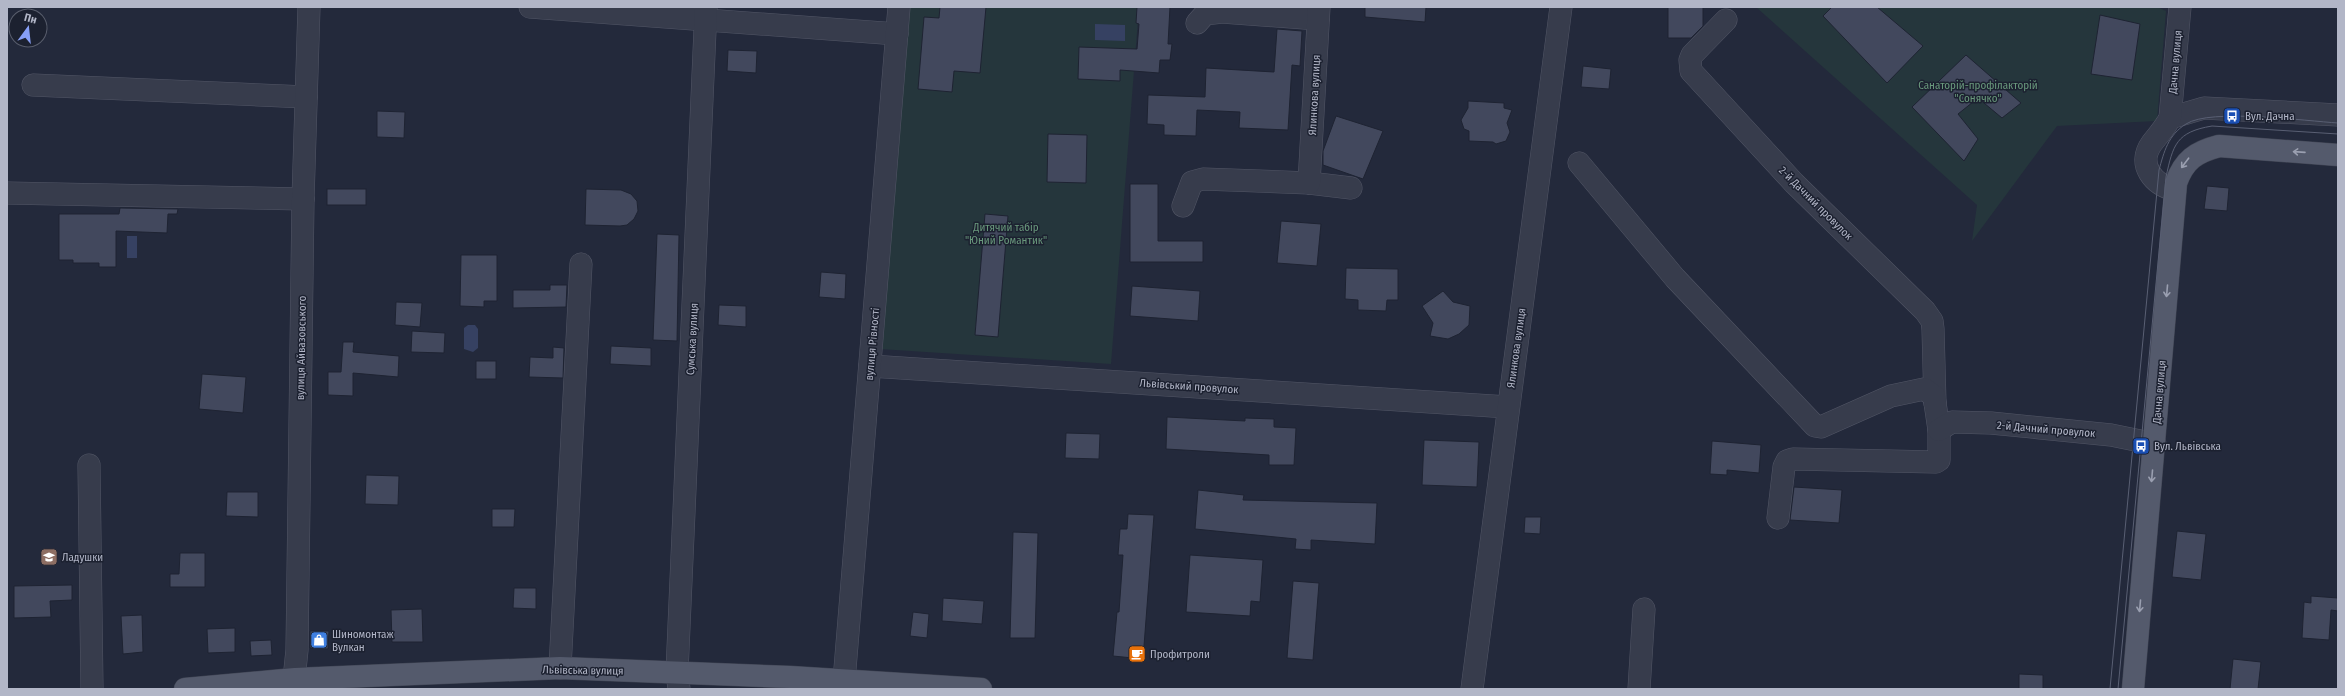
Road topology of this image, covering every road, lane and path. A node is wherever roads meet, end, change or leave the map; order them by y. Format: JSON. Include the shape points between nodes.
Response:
{"nodes":[{"id":1,"x":309,"y":7,"type":"edge"},
{"id":2,"x":530,"y":7,"type":"edge"},
{"id":3,"x":899,"y":7,"type":"edge"},
{"id":4,"x":1561,"y":7,"type":"edge"},
{"id":5,"x":2180,"y":7,"type":"edge"},
{"id":6,"x":706,"y":13,"type":"edge"},
{"id":7,"x":1319,"y":13,"type":"edge"},
{"id":8,"x":1726,"y":20,"type":"dead end"},
{"id":9,"x":1197,"y":23,"type":"dead end"},
{"id":10,"x":897,"y":34,"type":"junction"},
{"id":11,"x":33,"y":85,"type":"dead end"},
{"id":12,"x":306,"y":97,"type":"junction"},
{"id":13,"x":2338,"y":115,"type":"edge"},
{"id":14,"x":2170,"y":118,"type":"junction"},
{"id":15,"x":2338,"y":155,"type":"edge"},
{"id":16,"x":1579,"y":163,"type":"dead end"},
{"id":17,"x":1309,"y":183,"type":"junction"},
{"id":18,"x":1351,"y":188,"type":"dead end"},
{"id":19,"x":2175,"y":190,"type":"junction"},
{"id":20,"x":7,"y":193,"type":"edge"},
{"id":21,"x":303,"y":199,"type":"junction"},
{"id":22,"x":1183,"y":206,"type":"dead end"},
{"id":23,"x":581,"y":264,"type":"dead end"},
{"id":24,"x":870,"y":366,"type":"junction"},
{"id":25,"x":1935,"y":403,"type":"junction"},
{"id":26,"x":1508,"y":407,"type":"junction"},
{"id":27,"x":1939,"y":430,"type":"junction"},
{"id":28,"x":2155,"y":444,"type":"junction"},
{"id":29,"x":89,"y":465,"type":"dead end"},
{"id":30,"x":1778,"y":518,"type":"dead end"},
{"id":31,"x":1644,"y":609,"type":"dead end"},
{"id":32,"x":560,"y":668,"type":"junction"},
{"id":33,"x":678,"y":680,"type":"edge"},
{"id":34,"x":844,"y":681,"type":"junction"},
{"id":35,"x":790,"y":683,"type":"edge"},
{"id":36,"x":294,"y":684,"type":"edge"},
{"id":37,"x":92,"y":689,"type":"edge"},
{"id":38,"x":185,"y":689,"type":"edge"},
{"id":39,"x":981,"y":689,"type":"edge"},
{"id":40,"x":1472,"y":689,"type":"edge"},
{"id":41,"x":1639,"y":689,"type":"edge"},
{"id":42,"x":2133,"y":689,"type":"edge"}],
"edges":[{"from":1,"to":12,"type":"street","name":"вулиця Айвазовського"},
{"from":2,"to":6,"type":"street"},
{"from":3,"to":10,"type":"street","name":"вулиця Рівності"},
{"from":4,"to":26,"type":"street","name":"Ялинкова вулиця"},
{"from":5,"to":14,"type":"street","name":"Дачна вулиця"},
{"from":6,"to":10,"type":"street"},
{"from":6,"to":33,"type":"street","name":"Сумська вулиця"},
{"from":7,"to":9,"type":"street","via":[[1222,12],[1205,14]]},
{"from":7,"to":17,"type":"street","name":"Ялинкова вулиця"},
{"from":8,"to":25,"type":"street","name":"2-й Дачний провулок","via":[[1692,55],[1691,71],[1794,183],[1925,311],[1932,321],[1933,329]]},
{"from":10,"to":24,"type":"street","name":"вулиця Рівності"},
{"from":11,"to":12,"type":"street"},
{"from":12,"to":21,"type":"street","name":"вулиця Айвазовського"},
{"from":13,"to":14,"type":"street","via":[[2204,108]]},
{"from":14,"to":19,"type":"street","name":"Дачна вулиця","via":[[2151,144],[2146,161],[2148,170],[2158,184]]},
{"from":15,"to":19,"type":"main road","name":"Дачна вулиця","one_way":true,"via":[[2219,146],[2190,157],[2181,170]]},
{"from":16,"to":25,"type":"street","via":[[1675,278],[1815,426],[1821,427],[1891,396],[1914,390],[1924,389],[1930,392]]},
{"from":17,"to":18,"type":"street"},
{"from":17,"to":22,"type":"street","via":[[1203,179],[1192,182]]},
{"from":19,"to":28,"type":"main road","name":"Дачна вулиця","one_way":true},
{"from":20,"to":21,"type":"street"},
{"from":21,"to":36,"type":"street","name":"вулиця Айвазовського","via":[[298,650]]},
{"from":23,"to":32,"type":"street"},
{"from":24,"to":26,"type":"street","name":"Львівський провулок"},
{"from":24,"to":34,"type":"street","name":"вулиця Рівності"},
{"from":25,"to":27,"type":"street","name":"2-й Дачний провулок"},
{"from":26,"to":40,"type":"street","name":"Ялинкова вулиця"},
{"from":27,"to":28,"type":"street","name":"2-й Дачний провулок","via":[[1952,422],[1991,423],[2111,435]]},
{"from":27,"to":30,"type":"street","name":"2-й Дачний провулок","via":[[1939,460],[1936,462],[1793,459],[1787,461]]},
{"from":28,"to":42,"type":"main road","name":"Дачна вулиця","one_way":true},
{"from":29,"to":37,"type":"street"},
{"from":31,"to":41,"type":"street"},
{"from":32,"to":33,"type":"main road","name":"Львівська вулиця"},
{"from":32,"to":36,"type":"main road","name":"Львівська вулиця"},
{"from":33,"to":35,"type":"main road","name":"Львівська вулиця"},
{"from":34,"to":35,"type":"main road","name":"Львівська вулиця"},
{"from":34,"to":39,"type":"main road","name":"Львівська вулиця"},
{"from":36,"to":38,"type":"main road","name":"Львівська вулиця"}]}
